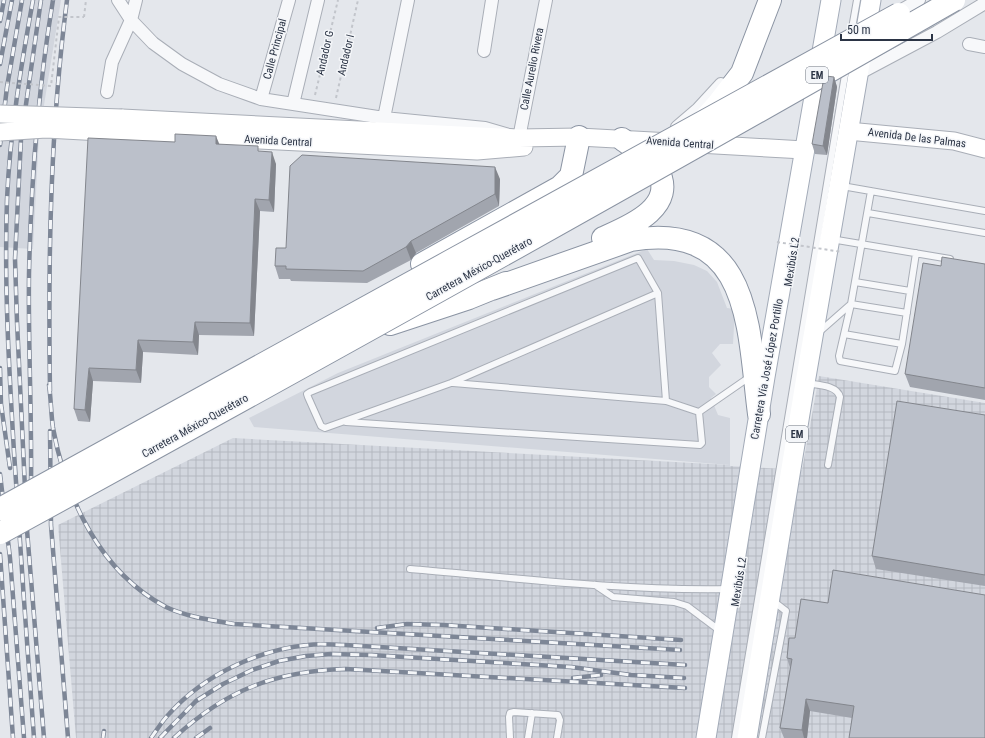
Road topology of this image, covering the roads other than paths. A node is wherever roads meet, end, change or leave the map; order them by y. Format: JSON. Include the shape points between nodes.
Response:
{"nodes":[{"id":1,"x":118,"y":0,"type":"edge"},
{"id":2,"x":136,"y":0,"type":"edge"},
{"id":3,"x":289,"y":0,"type":"edge"},
{"id":4,"x":318,"y":0,"type":"edge"},
{"id":5,"x":408,"y":0,"type":"edge"},
{"id":6,"x":492,"y":0,"type":"edge"},
{"id":7,"x":546,"y":0,"type":"edge"},
{"id":8,"x":760,"y":0,"type":"edge"},
{"id":9,"x":770,"y":0,"type":"edge"},
{"id":10,"x":831,"y":0,"type":"edge"},
{"id":11,"x":838,"y":0,"type":"edge"},
{"id":12,"x":857,"y":0,"type":"edge"},
{"id":13,"x":871,"y":0,"type":"edge"},
{"id":14,"x":919,"y":0,"type":"edge"},
{"id":15,"x":925,"y":0,"type":"edge"},
{"id":16,"x":954,"y":0,"type":"edge"},
{"id":17,"x":985,"y":3,"type":"edge"},
{"id":18,"x":131,"y":20,"type":"junction"},
{"id":19,"x":866,"y":26,"type":"junction"},
{"id":20,"x":969,"y":44,"type":"dead end"},
{"id":21,"x":849,"y":47,"type":"dead end"},
{"id":22,"x":985,"y":47,"type":"edge"},
{"id":23,"x":484,"y":51,"type":"dead end"},
{"id":24,"x":848,"y":55,"type":"dead end"},
{"id":25,"x":858,"y":74,"type":"junction"},
{"id":26,"x":107,"y":92,"type":"dead end"},
{"id":27,"x":262,"y":99,"type":"junction"},
{"id":28,"x":293,"y":104,"type":"junction"},
{"id":29,"x":0,"y":114,"type":"edge"},
{"id":30,"x":384,"y":118,"type":"junction"},
{"id":31,"x":121,"y":126,"type":"junction"},
{"id":32,"x":696,"y":127,"type":"junction"},
{"id":33,"x":848,"y":131,"type":"junction"},
{"id":34,"x":5,"y":133,"type":"edge"},
{"id":35,"x":579,"y":137,"type":"junction"},
{"id":36,"x":518,"y":138,"type":"junction"},
{"id":37,"x":555,"y":138,"type":"junction"},
{"id":38,"x":622,"y":139,"type":"junction"},
{"id":39,"x":652,"y":141,"type":"junction"},
{"id":40,"x":985,"y":149,"type":"edge"},
{"id":41,"x":804,"y":150,"type":"junction"},
{"id":42,"x":838,"y":186,"type":"junction"},
{"id":43,"x":871,"y":191,"type":"junction"},
{"id":44,"x":985,"y":211,"type":"edge"},
{"id":45,"x":868,"y":213,"type":"junction"},
{"id":46,"x":985,"y":233,"type":"edge"},
{"id":47,"x":862,"y":244,"type":"junction"},
{"id":48,"x":836,"y":246,"type":"junction"},
{"id":49,"x":916,"y":253,"type":"junction"},
{"id":50,"x":954,"y":259,"type":"edge"},
{"id":51,"x":791,"y":271,"type":"dead end"},
{"id":52,"x":855,"y":282,"type":"junction"},
{"id":53,"x":492,"y":289,"type":"junction"},
{"id":54,"x":910,"y":291,"type":"junction"},
{"id":55,"x":658,"y":293,"type":"junction"},
{"id":56,"x":851,"y":304,"type":"junction"},
{"id":57,"x":907,"y":313,"type":"junction"},
{"id":58,"x":369,"y":330,"type":"junction"},
{"id":59,"x":844,"y":334,"type":"junction"},
{"id":60,"x":813,"y":336,"type":"junction"},
{"id":61,"x":902,"y":344,"type":"junction"},
{"id":62,"x":254,"y":368,"type":"junction"},
{"id":63,"x":754,"y":374,"type":"junction"},
{"id":64,"x":451,"y":383,"type":"junction"},
{"id":65,"x":805,"y":383,"type":"junction"},
{"id":66,"x":666,"y":401,"type":"junction"},
{"id":67,"x":699,"y":412,"type":"junction"},
{"id":68,"x":759,"y":414,"type":"junction"},
{"id":69,"x":342,"y":422,"type":"junction"},
{"id":70,"x":828,"y":465,"type":"dead end"},
{"id":71,"x":0,"y":509,"type":"edge"},
{"id":72,"x":0,"y":533,"type":"edge"},
{"id":73,"x":410,"y":569,"type":"dead end"},
{"id":74,"x":594,"y":584,"type":"junction"},
{"id":75,"x":730,"y":589,"type":"junction"},
{"id":76,"x":770,"y":598,"type":"junction"},
{"id":77,"x":723,"y":633,"type":"junction"},
{"id":78,"x":532,"y":713,"type":"junction"},
{"id":79,"x":510,"y":738,"type":"edge"},
{"id":80,"x":528,"y":738,"type":"edge"},
{"id":81,"x":556,"y":738,"type":"edge"},
{"id":82,"x":706,"y":738,"type":"edge"},
{"id":83,"x":735,"y":738,"type":"edge"},
{"id":84,"x":747,"y":738,"type":"edge"},
{"id":85,"x":762,"y":738,"type":"edge"}],
"edges":[{"from":1,"to":18,"type":"street"},
{"from":2,"to":18,"type":"street"},
{"from":3,"to":27,"type":"street","name":"Calle Principal"},
{"from":4,"to":28,"type":"street"},
{"from":5,"to":30,"type":"street"},
{"from":6,"to":23,"type":"street"},
{"from":7,"to":36,"type":"street","name":"Calle Aurelio Rivera"},
{"from":8,"to":39,"type":"street","via":[[736,63],[718,87],[688,119]]},
{"from":9,"to":32,"type":"highway","bridge":true,"via":[[742,73]]},
{"from":10,"to":41,"type":"main road","name":"Carretera Vía José López Portillo","number":"EM"},
{"from":11,"to":51,"type":"lane","name":"Mexibús L2"},
{"from":12,"to":21,"type":"lane"},
{"from":13,"to":19,"type":"main road","number":"EM"},
{"from":14,"to":19,"type":"street","via":[[876,24]]},
{"from":15,"to":32,"type":"highway","name":"Carretera México-Querétaro","bridge":true},
{"from":16,"to":58,"type":"highway","name":"Carretera México-Querétaro","bridge":true,"via":[[709,141]]},
{"from":17,"to":25,"type":"street"},
{"from":18,"to":26,"type":"street","via":[[112,62]]},
{"from":18,"to":27,"type":"street","via":[[153,43],[182,64],[219,84]]},
{"from":19,"to":25,"type":"main road","number":"EM"},
{"from":20,"to":22,"type":"street"},
{"from":24,"to":83,"type":"lane","name":"Mexibús L2"},
{"from":25,"to":33,"type":"main road","number":"EM"},
{"from":27,"to":28,"type":"street"},
{"from":28,"to":30,"type":"street"},
{"from":29,"to":31,"type":"street","name":"Avenida Central","bridge":true},
{"from":30,"to":36,"type":"street","via":[[485,128]]},
{"from":31,"to":34,"type":"street","name":"Avenida Central","bridge":true},
{"from":31,"to":36,"type":"street","name":"Avenida Central"},
{"from":31,"to":37,"type":"street","name":"Avenida Central","via":[[478,151],[537,145]]},
{"from":32,"to":62,"type":"highway","name":"Carretera México-Querétaro","bridge":true},
{"from":33,"to":40,"type":"street","name":"Avenida De las Palmas","via":[[954,141]]},
{"from":33,"to":42,"type":"main road","number":"EM"},
{"from":35,"to":37,"type":"street","name":"Avenida Central"},
{"from":35,"to":38,"type":"street","name":"Avenida Central"},
{"from":35,"to":62,"type":"highway","bridge":true,"via":[[571,176],[560,187],[310,326]]},
{"from":36,"to":37,"type":"street","name":"Avenida Central"},
{"from":38,"to":39,"type":"street","name":"Avenida Central"},
{"from":38,"to":53,"type":"highway","via":[[657,169],[662,182],[659,200],[652,211],[620,230]]},
{"from":39,"to":41,"type":"street","name":"Avenida Central"},
{"from":41,"to":68,"type":"main road","name":"Carretera Vía José López Portillo","number":"EM"},
{"from":42,"to":43,"type":"lane"},
{"from":42,"to":48,"type":"main road","number":"EM"},
{"from":43,"to":44,"type":"lane"},
{"from":43,"to":45,"type":"lane"},
{"from":45,"to":46,"type":"lane"},
{"from":45,"to":47,"type":"lane"},
{"from":47,"to":48,"type":"lane"},
{"from":47,"to":49,"type":"lane"},
{"from":47,"to":52,"type":"lane"},
{"from":48,"to":60,"type":"main road","number":"EM"},
{"from":49,"to":50,"type":"lane"},
{"from":49,"to":54,"type":"lane"},
{"from":52,"to":54,"type":"lane"},
{"from":52,"to":56,"type":"lane"},
{"from":53,"to":58,"type":"highway","bridge":true},
{"from":53,"to":63,"type":"highway","via":[[631,240],[653,237],[689,242],[702,247],[715,257],[726,269],[741,295],[748,323]]},
{"from":54,"to":57,"type":"lane"},
{"from":55,"to":64,"type":"lane"},
{"from":55,"to":66,"type":"lane"},
{"from":55,"to":69,"type":"lane","via":[[638,258],[308,394],[323,428]]},
{"from":56,"to":57,"type":"lane"},
{"from":56,"to":59,"type":"lane"},
{"from":56,"to":60,"type":"lane","via":[[822,332]]},
{"from":57,"to":61,"type":"lane"},
{"from":58,"to":72,"type":"highway","name":"Carretera México-Querétaro","bridge":true},
{"from":59,"to":61,"type":"lane"},
{"from":59,"to":61,"type":"lane","via":[[840,361],[889,371],[895,371]]},
{"from":60,"to":65,"type":"main road","number":"EM"},
{"from":62,"to":71,"type":"highway","name":"Carretera México-Querétaro","bridge":true},
{"from":63,"to":67,"type":"lane"},
{"from":63,"to":68,"type":"highway"},
{"from":64,"to":66,"type":"lane"},
{"from":64,"to":69,"type":"lane"},
{"from":65,"to":70,"type":"lane","via":[[835,388],[839,392]]},
{"from":65,"to":76,"type":"main road","number":"EM"},
{"from":66,"to":67,"type":"lane"},
{"from":67,"to":69,"type":"lane","via":[[702,443],[700,445]]},
{"from":68,"to":75,"type":"main road","name":"Carretera Vía José López Portillo","number":"EM"},
{"from":73,"to":74,"type":"lane"},
{"from":74,"to":75,"type":"lane"},
{"from":74,"to":77,"type":"lane","via":[[613,597],[674,602],[687,606]]},
{"from":75,"to":77,"type":"main road","name":"Carretera Vía José López Portillo","number":"EM"},
{"from":76,"to":84,"type":"main road","number":"EM"},
{"from":76,"to":85,"type":"lane","via":[[786,611]]},
{"from":77,"to":82,"type":"main road","name":"Carretera Vía José López Portillo","number":"EM"},
{"from":78,"to":79,"type":"lane","via":[[510,713]]},
{"from":78,"to":80,"type":"lane"},
{"from":78,"to":81,"type":"lane","via":[[558,715],[560,720]]}]}
